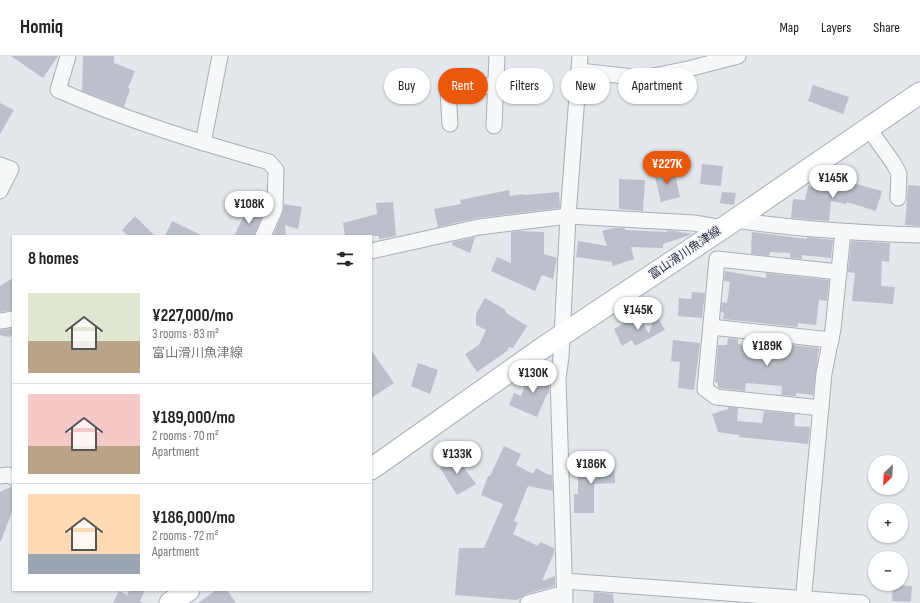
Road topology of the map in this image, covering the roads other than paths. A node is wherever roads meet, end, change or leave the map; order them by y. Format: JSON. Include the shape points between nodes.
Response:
{"nodes":[{"id":1,"x":68,"y":56,"type":"edge"},
{"id":2,"x":220,"y":56,"type":"edge"},
{"id":3,"x":497,"y":56,"type":"edge"},
{"id":4,"x":738,"y":56,"type":"edge"},
{"id":5,"x":580,"y":63,"type":"edge"},
{"id":6,"x":497,"y":68,"type":"edge"},
{"id":7,"x":496,"y":85,"type":"joint"},
{"id":8,"x":920,"y":93,"type":"edge"},
{"id":9,"x":450,"y":124,"type":"dead end"},
{"id":10,"x":494,"y":126,"type":"dead end"},
{"id":11,"x":868,"y":128,"type":"junction"},
{"id":12,"x":203,"y":143,"type":"junction"},
{"id":13,"x":0,"y":165,"type":"edge"},
{"id":14,"x":0,"y":191,"type":"edge"},
{"id":15,"x":898,"y":198,"type":"dead end"},
{"id":16,"x":568,"y":216,"type":"junction"},
{"id":17,"x":729,"y":224,"type":"junction"},
{"id":18,"x":843,"y":232,"type":"junction"},
{"id":19,"x":263,"y":235,"type":"edge"},
{"id":20,"x":920,"y":236,"type":"edge"},
{"id":21,"x":372,"y":251,"type":"edge"},
{"id":22,"x":839,"y":272,"type":"junction"},
{"id":23,"x":12,"y":319,"type":"edge"},
{"id":24,"x":0,"y":321,"type":"edge"},
{"id":25,"x":711,"y":326,"type":"junction"},
{"id":26,"x":562,"y":335,"type":"junction"},
{"id":27,"x":831,"y":340,"type":"junction"},
{"id":28,"x":821,"y":408,"type":"junction"},
{"id":29,"x":372,"y":468,"type":"edge"},
{"id":30,"x":0,"y":476,"type":"edge"},
{"id":31,"x":12,"y":477,"type":"edge"},
{"id":32,"x":565,"y":592,"type":"edge"},
{"id":33,"x":803,"y":600,"type":"edge"},
{"id":34,"x":528,"y":603,"type":"edge"},
{"id":35,"x":862,"y":603,"type":"edge"}],
"edges":[{"from":1,"to":12,"type":"street","via":[[58,90]]},
{"from":2,"to":12,"type":"street"},
{"from":3,"to":6,"type":"street"},
{"from":4,"to":5,"type":"street","via":[[642,78]]},
{"from":5,"to":16,"type":"street"},
{"from":7,"to":9,"type":"street","via":[[448,90]]},
{"from":7,"to":10,"type":"street"},
{"from":8,"to":11,"type":"main road","name":"富山滑川魚津線"},
{"from":11,"to":15,"type":"street","via":[[899,174]]},
{"from":11,"to":17,"type":"main road","name":"富山滑川魚津線"},
{"from":12,"to":19,"type":"street","via":[[269,162],[276,170],[275,209]]},
{"from":13,"to":14,"type":"street","via":[[11,169]]},
{"from":16,"to":17,"type":"street"},
{"from":16,"to":21,"type":"street","via":[[479,227]]},
{"from":16,"to":26,"type":"street"},
{"from":17,"to":18,"type":"street","via":[[761,224]]},
{"from":17,"to":26,"type":"main road","name":"富山滑川魚津線"},
{"from":18,"to":20,"type":"street"},
{"from":18,"to":22,"type":"street"},
{"from":22,"to":25,"type":"street","via":[[717,259]]},
{"from":22,"to":27,"type":"street"},
{"from":23,"to":24,"type":"street"},
{"from":25,"to":27,"type":"street"},
{"from":25,"to":28,"type":"street","via":[[705,389],[716,397]]},
{"from":26,"to":29,"type":"main road","name":"富山滑川魚津線"},
{"from":26,"to":32,"type":"street","via":[[558,378]]},
{"from":27,"to":28,"type":"street","via":[[824,373]]},
{"from":28,"to":33,"type":"street"},
{"from":30,"to":31,"type":"street"},
{"from":32,"to":33,"type":"street"},
{"from":32,"to":34,"type":"street"},
{"from":33,"to":35,"type":"street"}]}
